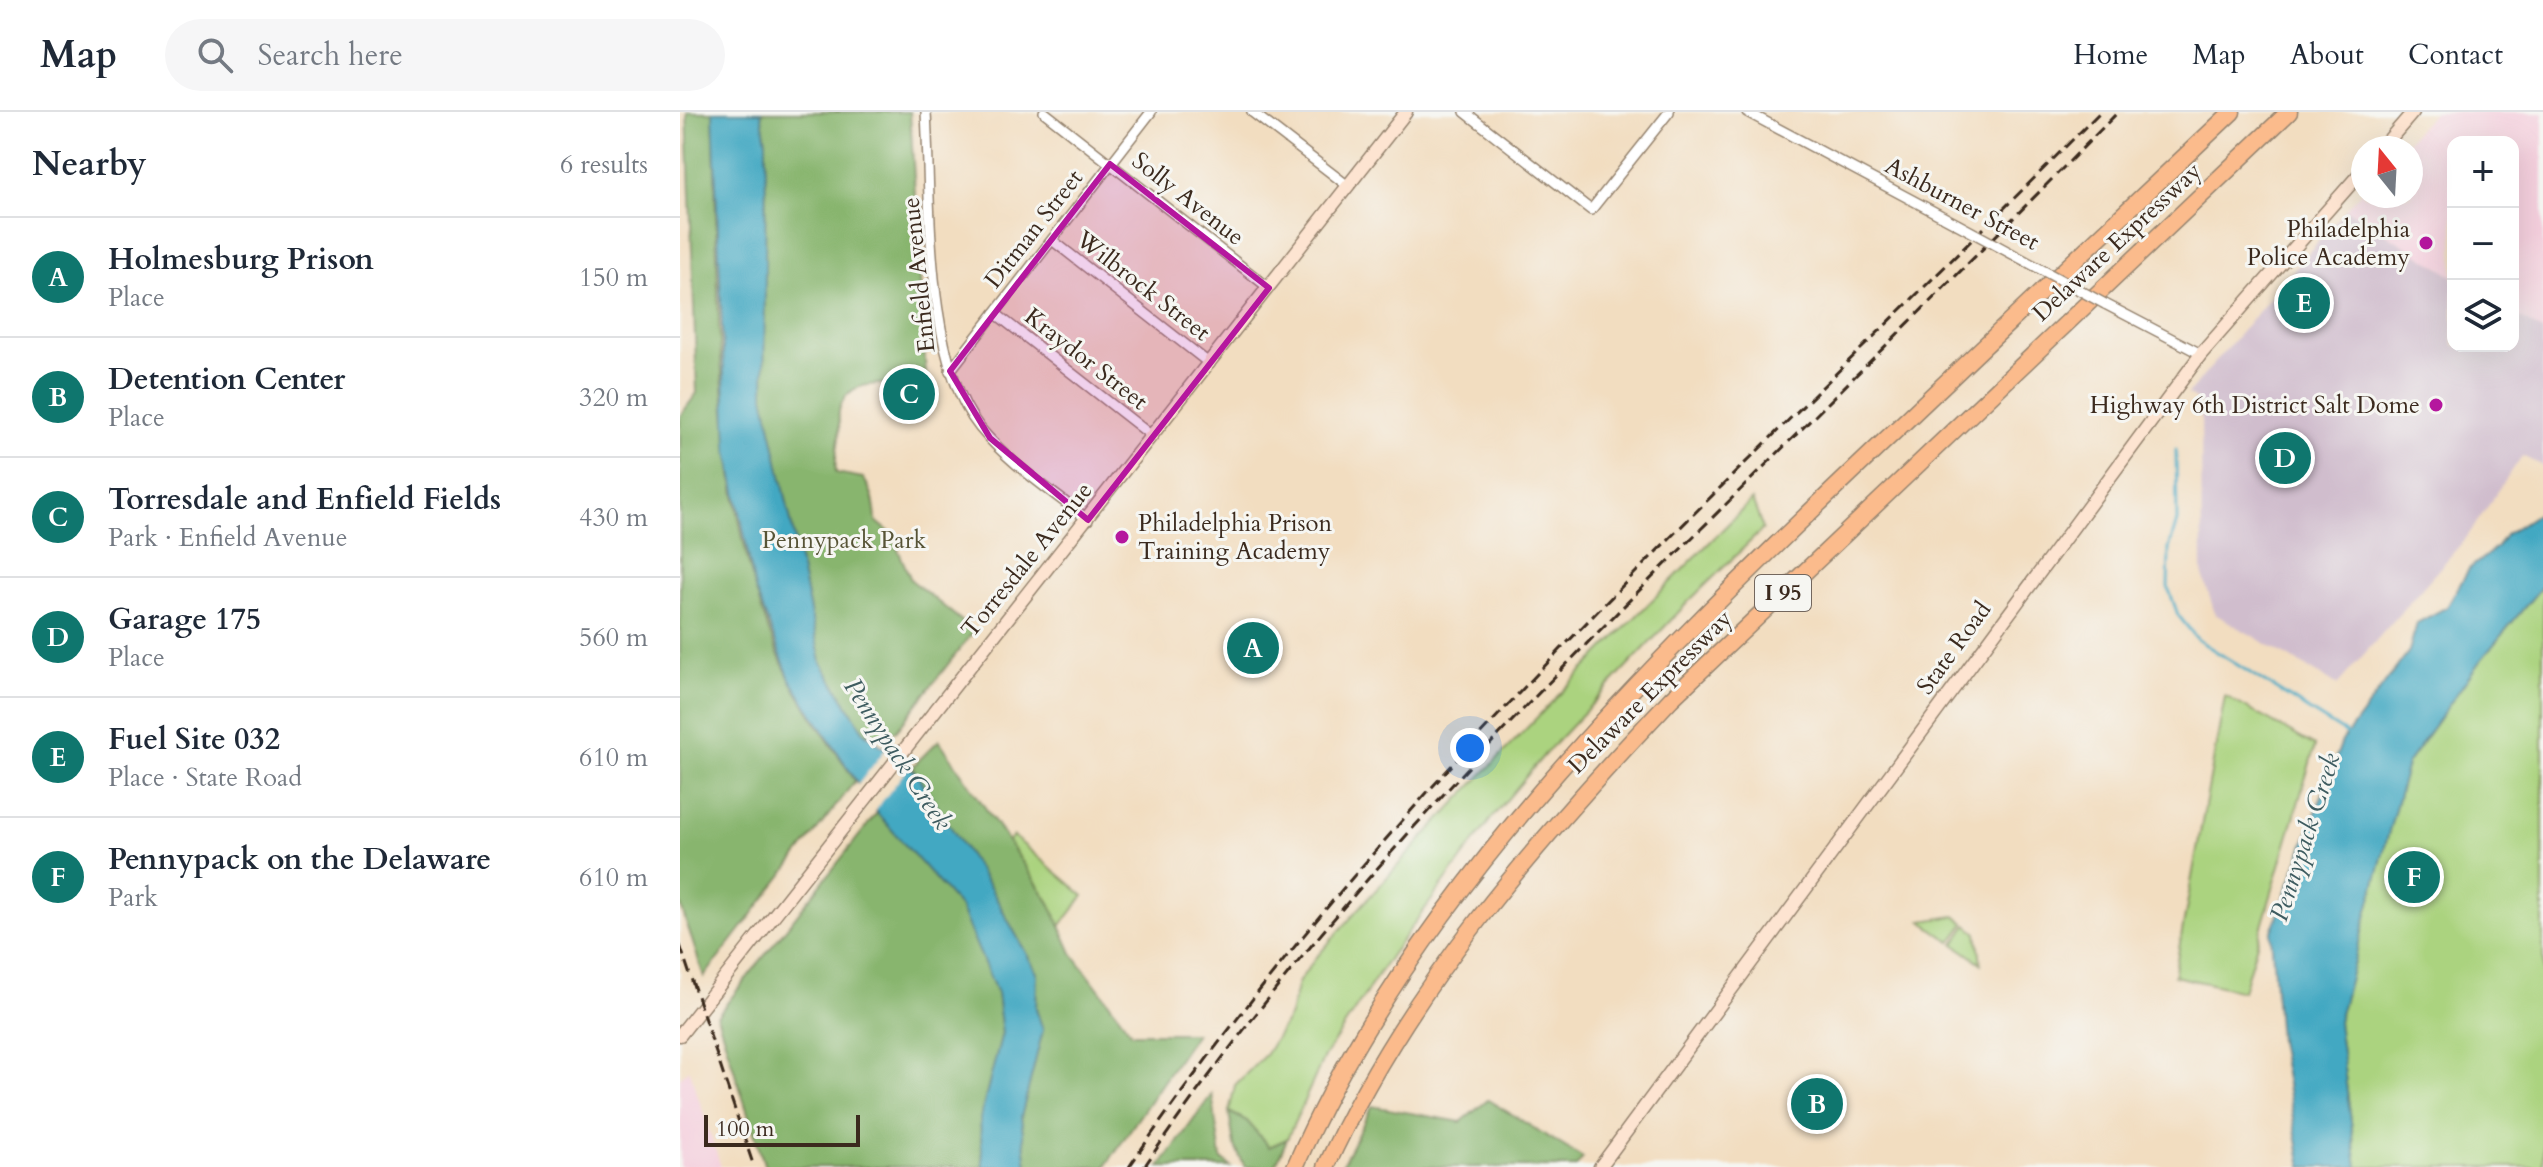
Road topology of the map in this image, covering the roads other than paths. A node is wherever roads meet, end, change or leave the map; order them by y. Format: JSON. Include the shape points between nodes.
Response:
{"nodes":[{"id":1,"x":926,"y":112,"type":"edge"},
{"id":2,"x":1044,"y":112,"type":"edge"},
{"id":3,"x":1151,"y":112,"type":"edge"},
{"id":4,"x":1252,"y":112,"type":"edge"},
{"id":5,"x":1406,"y":112,"type":"edge"},
{"id":6,"x":1465,"y":112,"type":"edge"},
{"id":7,"x":1669,"y":112,"type":"edge"},
{"id":8,"x":1747,"y":112,"type":"edge"},
{"id":9,"x":2232,"y":112,"type":"edge"},
{"id":10,"x":2289,"y":112,"type":"edge"},
{"id":11,"x":2413,"y":112,"type":"edge"},
{"id":12,"x":2392,"y":136,"type":"edge"},
{"id":13,"x":1110,"y":164,"type":"junction"},
{"id":14,"x":2351,"y":184,"type":"edge"},
{"id":15,"x":1348,"y":186,"type":"junction"},
{"id":16,"x":1052,"y":240,"type":"junction"},
{"id":17,"x":1269,"y":288,"type":"junction"},
{"id":18,"x":995,"y":313,"type":"junction"},
{"id":19,"x":2201,"y":354,"type":"junction"},
{"id":20,"x":1210,"y":364,"type":"junction"},
{"id":21,"x":950,"y":371,"type":"junction"},
{"id":22,"x":1152,"y":436,"type":"junction"},
{"id":23,"x":1088,"y":520,"type":"junction"},
{"id":24,"x":680,"y":1035,"type":"edge"},
{"id":25,"x":1295,"y":1167,"type":"edge"},
{"id":26,"x":1326,"y":1167,"type":"edge"},
{"id":27,"x":1600,"y":1167,"type":"edge"}],
"edges":[{"from":1,"to":21,"type":"street","name":"Enfield Avenue","via":[[939,306]]},
{"from":2,"to":13,"type":"street","name":"Solly Avenue"},
{"from":3,"to":13,"type":"street","name":"Ditman Street"},
{"from":4,"to":15,"type":"street"},
{"from":5,"to":15,"type":"main road","name":"Torresdale Avenue"},
{"from":6,"to":7,"type":"street","via":[[1589,209]]},
{"from":8,"to":19,"type":"street","name":"Ashburner Street","bridge":true},
{"from":9,"to":25,"type":"highway","name":"Delaware Expressway","number":"I 95","via":[[1657,661],[1551,781],[1437,926],[1363,1036]]},
{"from":10,"to":26,"type":"highway","name":"Delaware Expressway","number":"I 95","via":[[1671,699],[1589,787],[1455,948],[1390,1045]]},
{"from":11,"to":12,"type":"main road"},
{"from":13,"to":16,"type":"street","name":"Ditman Street"},
{"from":13,"to":17,"type":"street","name":"Solly Avenue"},
{"from":14,"to":19,"type":"main road","name":"State Road"},
{"from":15,"to":17,"type":"main road","name":"Torresdale Avenue"},
{"from":16,"to":18,"type":"street","name":"Ditman Street"},
{"from":16,"to":20,"type":"street","name":"Wilbrock Street"},
{"from":17,"to":20,"type":"main road","name":"Torresdale Avenue"},
{"from":18,"to":21,"type":"street","name":"Ditman Street"},
{"from":18,"to":22,"type":"street","name":"Kraydor Street"},
{"from":19,"to":27,"type":"main road","name":"State Road"},
{"from":20,"to":22,"type":"main road","name":"Torresdale Avenue"},
{"from":21,"to":23,"type":"street","name":"Enfield Avenue","via":[[963,402],[990,438]]},
{"from":22,"to":23,"type":"main road","name":"Torresdale Avenue"},
{"from":23,"to":24,"type":"main road","name":"Torresdale Avenue"}]}
